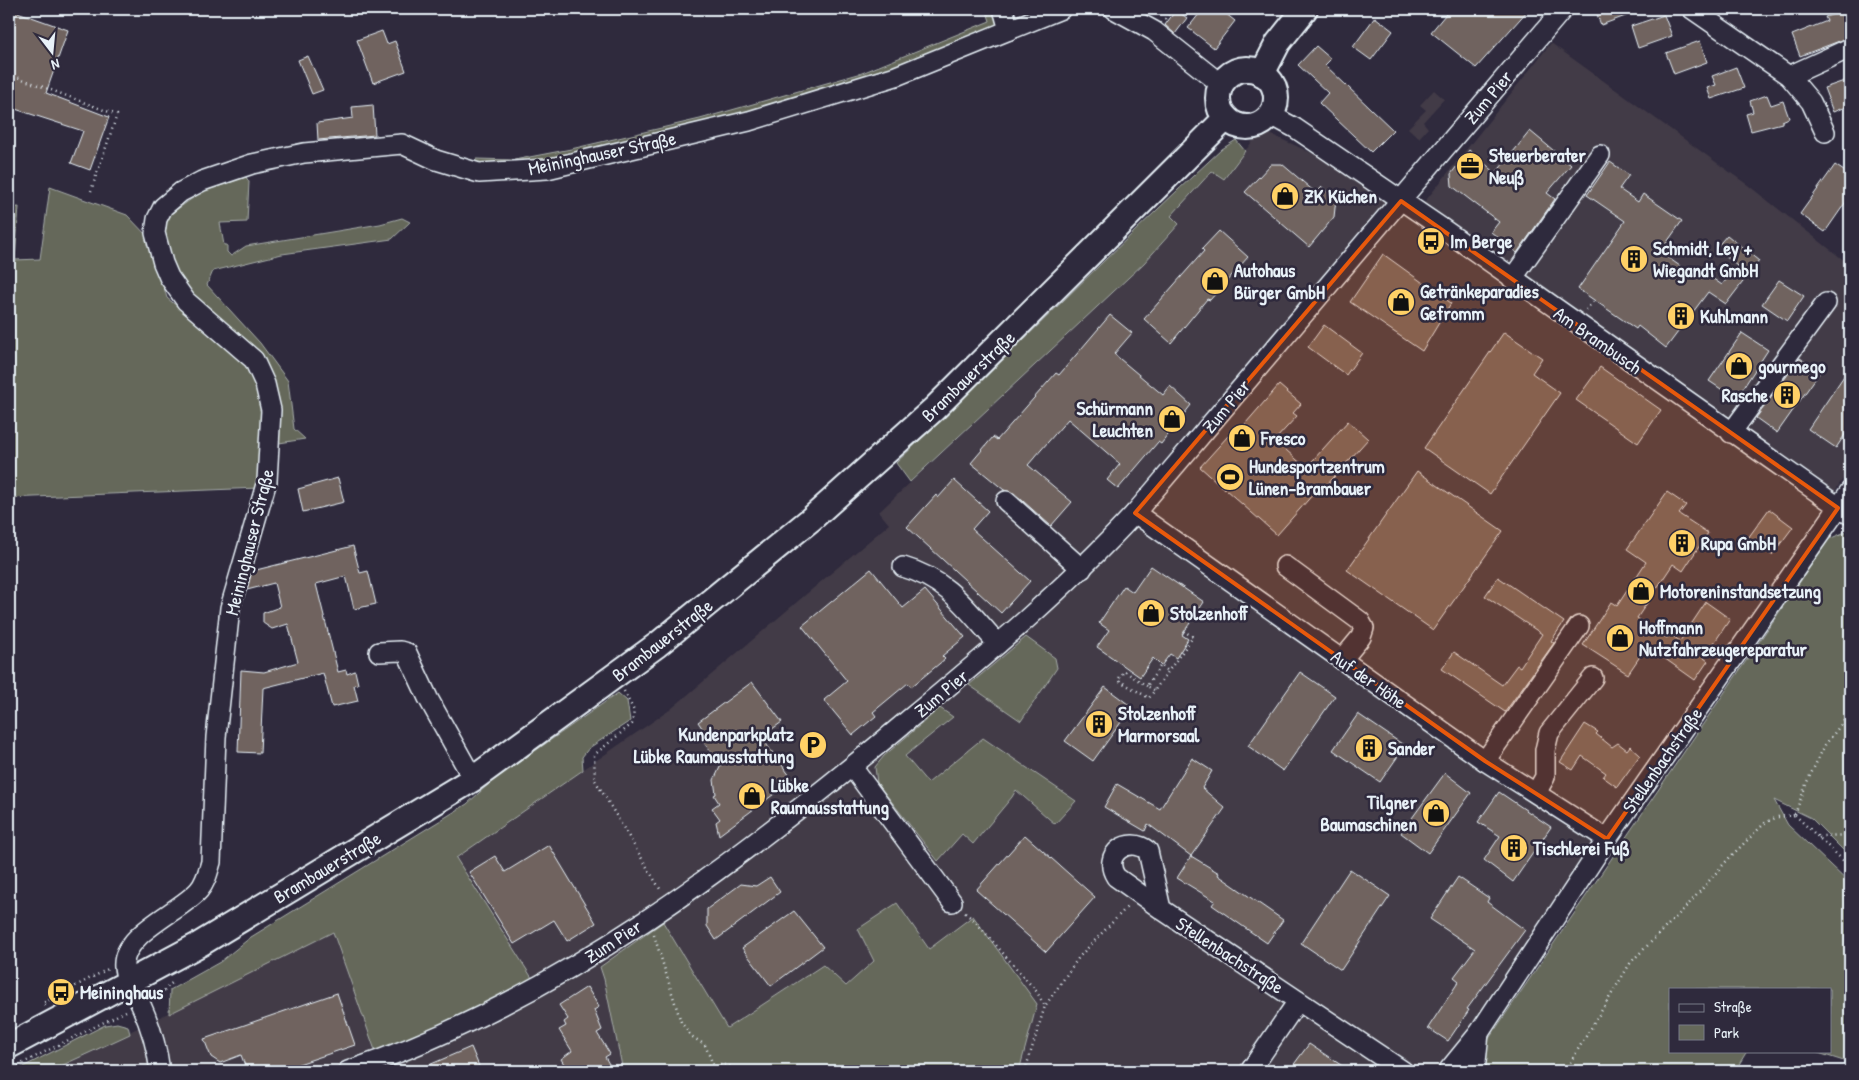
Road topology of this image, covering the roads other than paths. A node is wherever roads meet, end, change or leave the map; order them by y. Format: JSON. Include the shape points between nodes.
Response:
{"nodes":[{"id":1,"x":1003,"y":9,"type":"edge"},
{"id":2,"x":1061,"y":9,"type":"edge"},
{"id":3,"x":1114,"y":9,"type":"edge"},
{"id":4,"x":1305,"y":9,"type":"edge"},
{"id":5,"x":1563,"y":9,"type":"edge"},
{"id":6,"x":1692,"y":9,"type":"edge"},
{"id":7,"x":1009,"y":30,"type":"junction"},
{"id":8,"x":1850,"y":48,"type":"edge"},
{"id":9,"x":1262,"y":74,"type":"junction"},
{"id":10,"x":1789,"y":76,"type":"junction"},
{"id":11,"x":1222,"y":85,"type":"junction"},
{"id":12,"x":1271,"y":115,"type":"junction"},
{"id":13,"x":1226,"y":118,"type":"junction"},
{"id":14,"x":1825,"y":132,"type":"dead end"},
{"id":15,"x":1600,"y":155,"type":"dead end"},
{"id":16,"x":1401,"y":201,"type":"junction"},
{"id":17,"x":1512,"y":279,"type":"junction"},
{"id":18,"x":1826,"y":303,"type":"dead end"},
{"id":19,"x":1731,"y":433,"type":"junction"},
{"id":20,"x":1850,"y":491,"type":"edge"},
{"id":21,"x":1006,"y":501,"type":"dead end"},
{"id":22,"x":1844,"y":512,"type":"edge"},
{"id":23,"x":1135,"y":513,"type":"junction"},
{"id":24,"x":1285,"y":566,"type":"dead end"},
{"id":25,"x":902,"y":568,"type":"dead end"},
{"id":26,"x":1082,"y":569,"type":"junction"},
{"id":27,"x":1579,"y":626,"type":"dead end"},
{"id":28,"x":998,"y":644,"type":"junction"},
{"id":29,"x":379,"y":652,"type":"dead end"},
{"id":30,"x":1342,"y":660,"type":"junction"},
{"id":31,"x":1593,"y":678,"type":"dead end"},
{"id":32,"x":1485,"y":761,"type":"junction"},
{"id":33,"x":852,"y":767,"type":"junction"},
{"id":34,"x":473,"y":778,"type":"junction"},
{"id":35,"x":1536,"y":793,"type":"junction"},
{"id":36,"x":1607,"y":839,"type":"junction"},
{"id":37,"x":952,"y":902,"type":"road end"},
{"id":38,"x":1161,"y":909,"type":"junction"},
{"id":39,"x":130,"y":983,"type":"junction"},
{"id":40,"x":1298,"y":1001,"type":"junction"},
{"id":41,"x":1479,"y":1033,"type":"junction"},
{"id":42,"x":9,"y":1046,"type":"edge"},
{"id":43,"x":160,"y":1071,"type":"edge"},
{"id":44,"x":348,"y":1071,"type":"edge"},
{"id":45,"x":1250,"y":1071,"type":"edge"},
{"id":46,"x":1403,"y":1071,"type":"edge"},
{"id":47,"x":1448,"y":1071,"type":"edge"},
{"id":48,"x":1475,"y":1071,"type":"edge"}],
"edges":[{"from":1,"to":7,"type":"street"},
{"from":2,"to":7,"type":"street","name":"Meininghauser Straße"},
{"from":3,"to":11,"type":"street","via":[[1154,32]]},
{"from":4,"to":9,"type":"main road","via":[[1278,43]]},
{"from":5,"to":16,"type":"street","name":"Zum Pier"},
{"from":6,"to":10,"type":"street"},
{"from":7,"to":39,"type":"street","name":"Meininghauser Straße","via":[[896,76],[776,112],[546,169],[479,173],[436,160],[402,144],[314,152],[252,164],[202,181],[162,207],[155,233],[166,270],[186,301],[254,360],[265,384],[271,410],[270,446],[268,482],[230,608],[216,737],[211,862],[207,878],[199,890],[142,933],[130,947],[123,965]]},
{"from":8,"to":10,"type":"street"},
{"from":9,"to":11,"type":"main road","via":[[1253,70],[1235,72]]},
{"from":9,"to":12,"type":"main road","via":[[1276,92]]},
{"from":10,"to":14,"type":"street","via":[[1811,102]]},
{"from":11,"to":13,"type":"main road","via":[[1218,98]]},
{"from":12,"to":13,"type":"main road","via":[[1249,127],[1240,127]]},
{"from":12,"to":16,"type":"street","name":"Am Brambusch"},
{"from":13,"to":34,"type":"main road","name":"Brambauerstraße","via":[[934,409],[736,583],[616,676]]},
{"from":15,"to":17,"type":"street"},
{"from":16,"to":17,"type":"street","name":"Am Brambusch"},
{"from":16,"to":23,"type":"street","name":"Zum Pier"},
{"from":17,"to":19,"type":"street","name":"Am Brambusch"},
{"from":18,"to":19,"type":"street"},
{"from":19,"to":22,"type":"street","name":"Am Brambusch"},
{"from":20,"to":22,"type":"street","name":"Stellenbachstraße"},
{"from":21,"to":26,"type":"street"},
{"from":22,"to":36,"type":"street","name":"Stellenbachstraße"},
{"from":23,"to":26,"type":"street","name":"Zum Pier"},
{"from":23,"to":30,"type":"street","name":"Auf der Höhe"},
{"from":24,"to":30,"type":"street","via":[[1360,621],[1364,628],[1360,637]]},
{"from":25,"to":28,"type":"street","via":[[924,574],[942,585]]},
{"from":26,"to":28,"type":"street","name":"Zum Pier"},
{"from":27,"to":32,"type":"street"},
{"from":28,"to":33,"type":"street","name":"Zum Pier"},
{"from":29,"to":34,"type":"street","via":[[407,653]]},
{"from":30,"to":32,"type":"street","name":"Auf der Höhe"},
{"from":31,"to":35,"type":"street","via":[[1549,733],[1545,777]]},
{"from":32,"to":35,"type":"street","name":"Auf der Höhe"},
{"from":33,"to":37,"type":"street"},
{"from":33,"to":44,"type":"street","name":"Zum Pier","via":[[669,903],[604,947],[509,1002],[455,1028]]},
{"from":34,"to":39,"type":"main road","name":"Brambauerstraße"},
{"from":35,"to":36,"type":"street","name":"Auf der Höhe"},
{"from":36,"to":41,"type":"street","name":"Stellenbachstraße"},
{"from":38,"to":38,"type":"street","name":"Stellenbachstraße","via":[[1116,877],[1111,870],[1114,854],[1127,846],[1142,846],[1148,851]]},
{"from":38,"to":40,"type":"street","name":"Stellenbachstraße"},
{"from":39,"to":42,"type":"main road","name":"Brambauerstraße"},
{"from":39,"to":43,"type":"street","via":[[157,1047]]},
{"from":40,"to":45,"type":"street","name":"Stellenbachstraße"},
{"from":40,"to":46,"type":"street","name":"Stellenbachstraße"},
{"from":41,"to":47,"type":"street","name":"Stellenbachstraße"},
{"from":41,"to":48,"type":"street","name":"Stellenbachstraße"}]}
